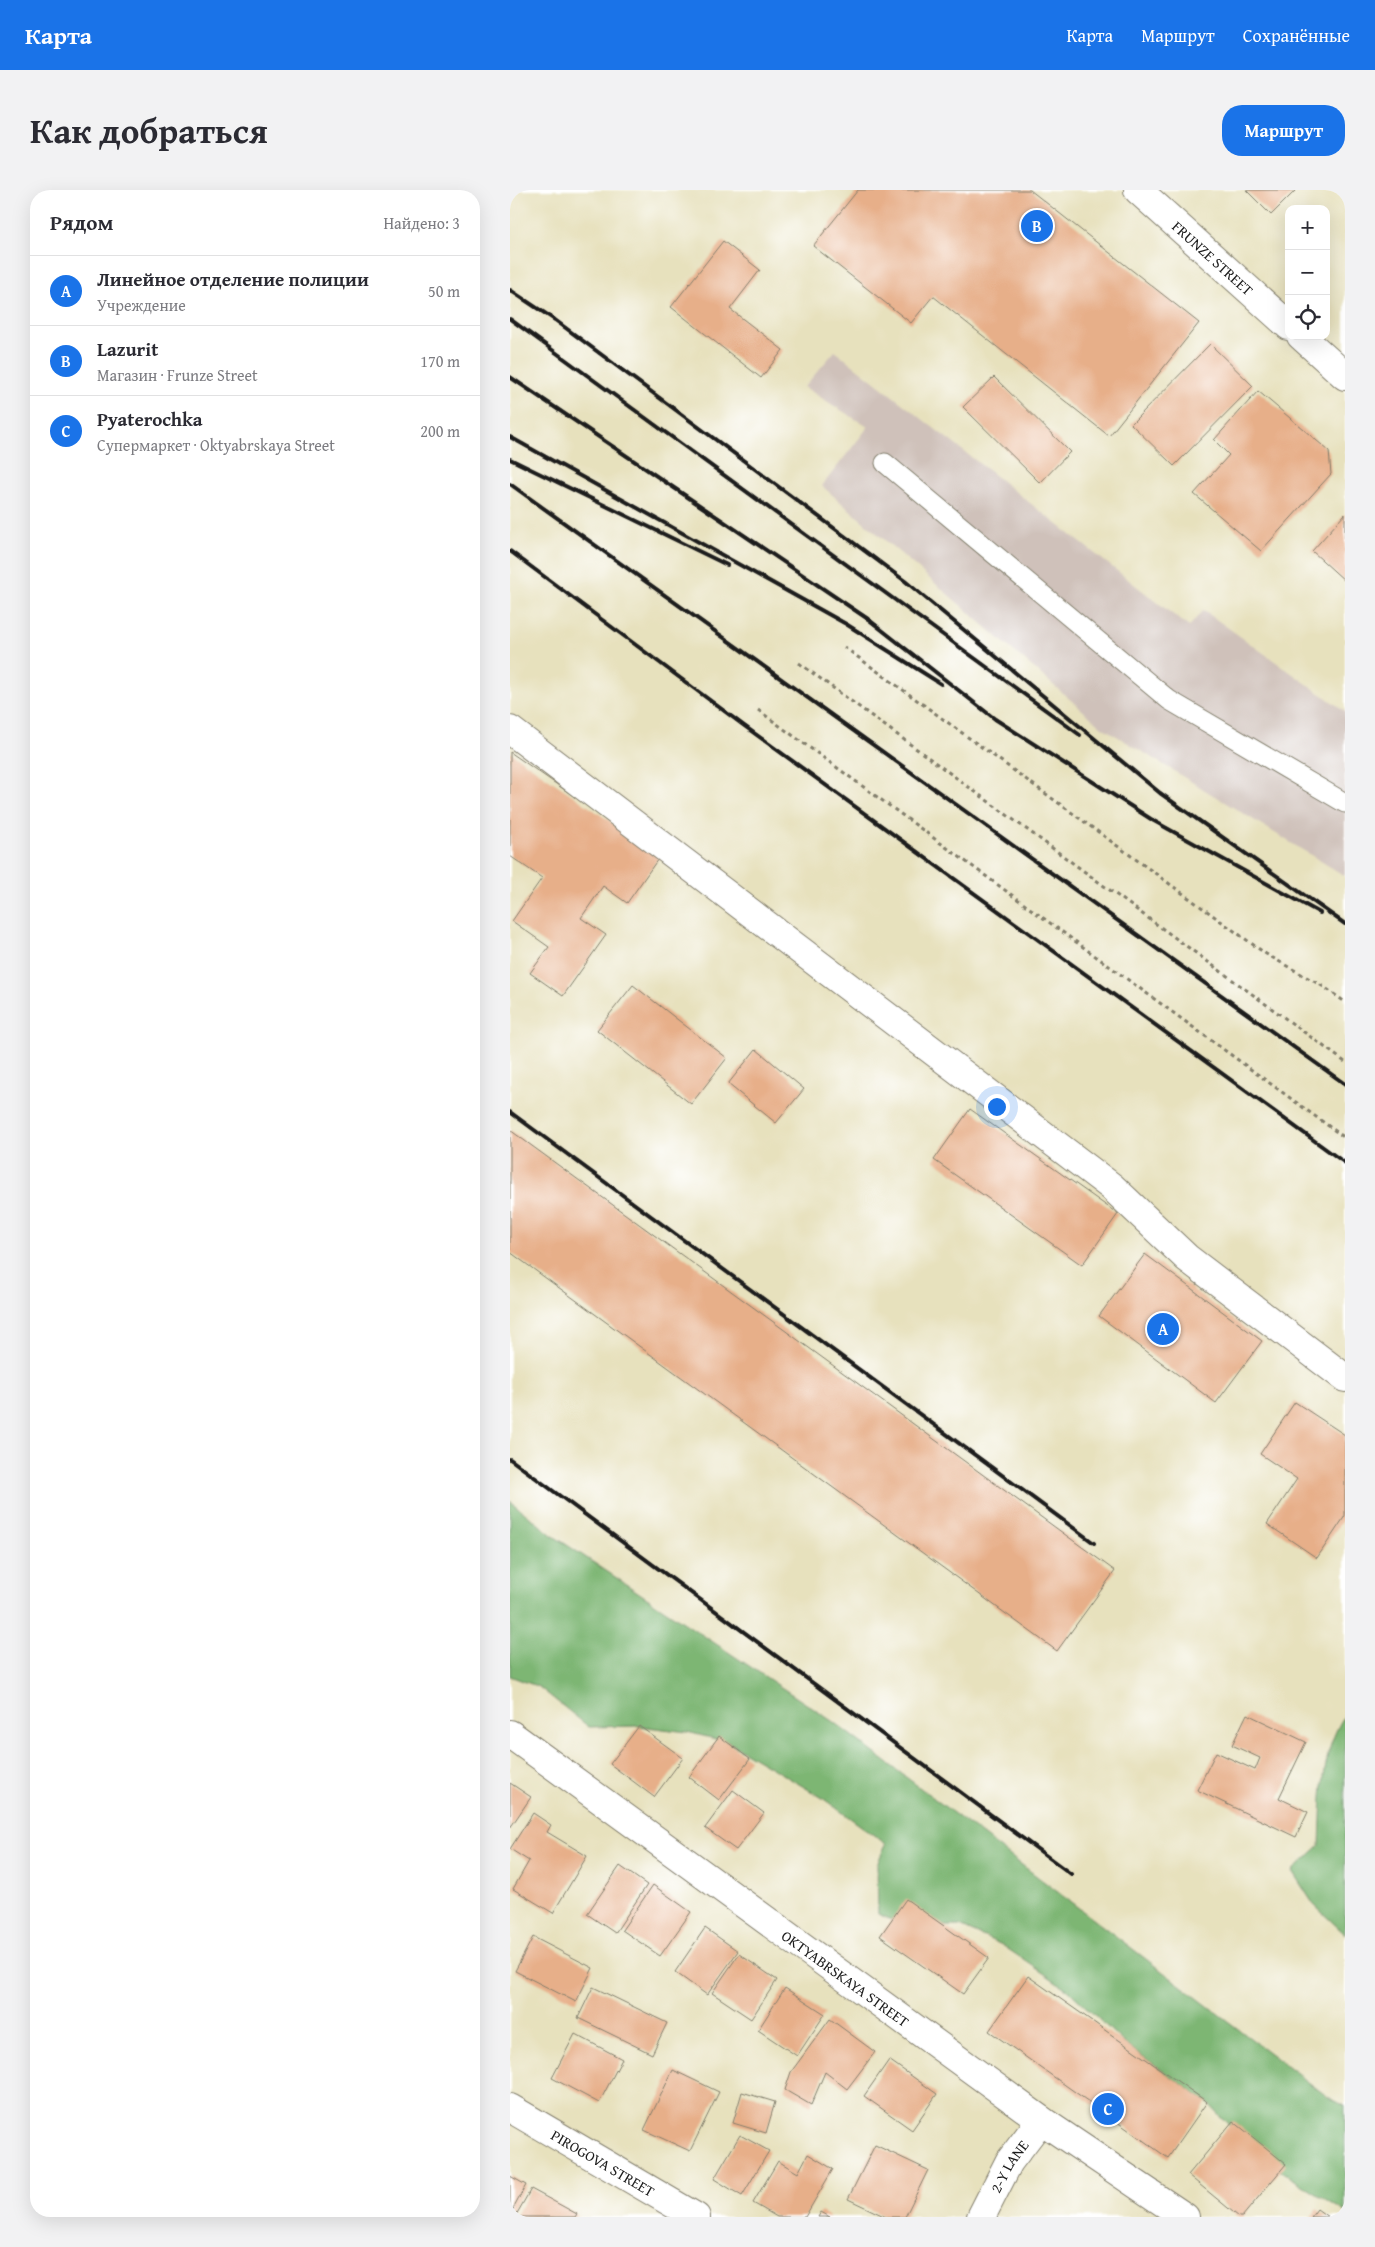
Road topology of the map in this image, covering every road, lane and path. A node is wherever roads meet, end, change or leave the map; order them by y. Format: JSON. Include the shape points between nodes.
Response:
{"nodes":[{"id":1,"x":1138,"y":190,"type":"edge"},
{"id":2,"x":1285,"y":322,"type":"edge"},
{"id":3,"x":1304,"y":340,"type":"edge"},
{"id":4,"x":1345,"y":376,"type":"edge"},
{"id":5,"x":885,"y":463,"type":"dead end"},
{"id":6,"x":844,"y":647,"type":"dead end"},
{"id":7,"x":799,"y":663,"type":"dead end"},
{"id":8,"x":758,"y":710,"type":"dead end"},
{"id":9,"x":510,"y":730,"type":"edge"},
{"id":10,"x":1345,"y":803,"type":"edge"},
{"id":11,"x":1345,"y":1002,"type":"edge"},
{"id":12,"x":1345,"y":1062,"type":"edge"},
{"id":13,"x":1345,"y":1138,"type":"edge"},
{"id":14,"x":1345,"y":1378,"type":"edge"},
{"id":15,"x":510,"y":1734,"type":"edge"},
{"id":16,"x":510,"y":2108,"type":"edge"},
{"id":17,"x":1041,"y":2120,"type":"junction"},
{"id":18,"x":696,"y":2217,"type":"edge"},
{"id":19,"x":981,"y":2217,"type":"edge"},
{"id":20,"x":1185,"y":2217,"type":"edge"}],
"edges":[{"from":1,"to":2,"type":"street","name":"FRUNZE STREET"},
{"from":3,"to":4,"type":"street"},
{"from":5,"to":10,"type":"lane","via":[[1169,700]]},
{"from":6,"to":11,"type":"path","via":[[1266,954]]},
{"from":7,"to":12,"type":"path"},
{"from":8,"to":13,"type":"path"},
{"from":9,"to":14,"type":"street","via":[[1112,1187],[1187,1258]]},
{"from":15,"to":17,"type":"street","name":"OKTYABRSKAYA STREET"},
{"from":16,"to":18,"type":"street","name":"PIROGOVA STREET"},
{"from":17,"to":19,"type":"street","name":"2-Y LANE","via":[[1009,2162]]},
{"from":17,"to":20,"type":"street","name":"OKTYABRSKAYA STREET"}]}
